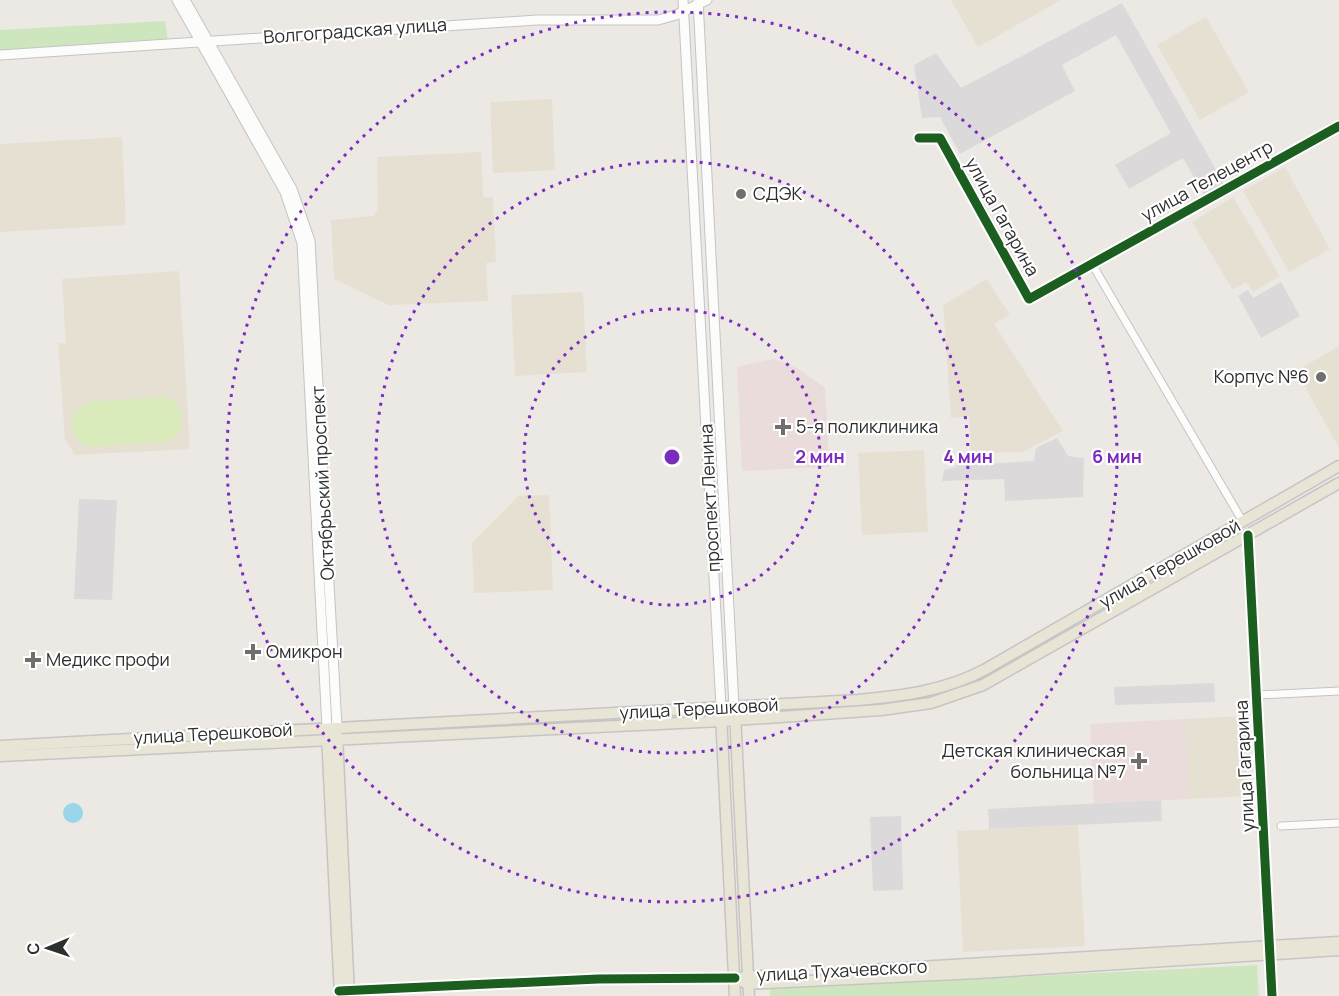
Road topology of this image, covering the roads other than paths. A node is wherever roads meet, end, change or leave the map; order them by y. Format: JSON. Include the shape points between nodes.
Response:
{"nodes":[{"id":1,"x":177,"y":0,"type":"edge"},
{"id":2,"x":185,"y":0,"type":"edge"},
{"id":3,"x":683,"y":0,"type":"edge"},
{"id":4,"x":701,"y":2,"type":"edge"},
{"id":5,"x":685,"y":11,"type":"junction"},
{"id":6,"x":205,"y":42,"type":"junction"},
{"id":7,"x":0,"y":55,"type":"edge"},
{"id":8,"x":1339,"y":126,"type":"edge"},
{"id":9,"x":919,"y":138,"type":"dead end"},
{"id":10,"x":1092,"y":264,"type":"junction"},
{"id":11,"x":708,"y":459,"type":"junction"},
{"id":12,"x":1339,"y":466,"type":"edge"},
{"id":13,"x":1339,"y":483,"type":"edge"},
{"id":14,"x":723,"y":484,"type":"junction"},
{"id":15,"x":1243,"y":522,"type":"junction"},
{"id":16,"x":1248,"y":535,"type":"junction"},
{"id":17,"x":1339,"y":691,"type":"edge"},
{"id":18,"x":1258,"y":694,"type":"junction"},
{"id":19,"x":721,"y":707,"type":"junction"},
{"id":20,"x":734,"y":707,"type":"junction"},
{"id":21,"x":735,"y":720,"type":"junction"},
{"id":22,"x":721,"y":721,"type":"junction"},
{"id":23,"x":332,"y":734,"type":"junction"},
{"id":24,"x":0,"y":746,"type":"edge"},
{"id":25,"x":0,"y":756,"type":"edge"},
{"id":26,"x":1339,"y":823,"type":"edge"},
{"id":27,"x":1281,"y":826,"type":"dead end"},
{"id":28,"x":1339,"y":942,"type":"edge"},
{"id":29,"x":1270,"y":950,"type":"junction"},
{"id":30,"x":1339,"y":950,"type":"edge"},
{"id":31,"x":735,"y":978,"type":"junction"},
{"id":32,"x":748,"y":980,"type":"junction"},
{"id":33,"x":344,"y":993,"type":"edge"},
{"id":34,"x":735,"y":996,"type":"edge"},
{"id":35,"x":748,"y":996,"type":"edge"},
{"id":36,"x":1272,"y":996,"type":"edge"}],
"edges":[{"from":1,"to":6,"type":"main road","name":"Октябрьский проспект"},
{"from":2,"to":6,"type":"main road","name":"Октябрьский проспект"},
{"from":3,"to":5,"type":"main road","name":"проспект Ленина"},
{"from":4,"to":5,"type":"main road","name":"Волгоградская улица"},
{"from":4,"to":14,"type":"main road","name":"проспект Ленина"},
{"from":5,"to":6,"type":"main road","name":"Волгоградская улица","via":[[658,20],[537,20]]},
{"from":5,"to":11,"type":"main road","name":"проспект Ленина"},
{"from":6,"to":7,"type":"main road","name":"Волгоградская улица"},
{"from":6,"to":23,"type":"main road","name":"Октябрьский проспект","via":[[285,192],[302,243]]},
{"from":8,"to":10,"type":"street","name":"улица Телецентр"},
{"from":9,"to":10,"type":"street","name":"улица Гагарина","via":[[940,138],[1029,300]]},
{"from":10,"to":15,"type":"street","name":"улица Гагарина"},
{"from":11,"to":14,"type":"main road","via":[[716,481]]},
{"from":11,"to":19,"type":"main road","name":"проспект Ленина"},
{"from":12,"to":15,"type":"main road","name":"улица Терешковой"},
{"from":13,"to":16,"type":"main road","name":"улица Терешковой"},
{"from":14,"to":20,"type":"main road","name":"проспект Ленина"},
{"from":15,"to":16,"type":"main road","name":"улица Гагарина"},
{"from":15,"to":20,"type":"main road","name":"улица Терешковой","via":[[957,682],[888,697]]},
{"from":16,"to":18,"type":"street","name":"улица Гагарина"},
{"from":16,"to":21,"type":"main road","name":"улица Терешковой","via":[[960,695],[909,707]]},
{"from":17,"to":18,"type":"street"},
{"from":18,"to":29,"type":"street","name":"улица Гагарина"},
{"from":19,"to":20,"type":"main road","name":"улица Терешковой"},
{"from":19,"to":22,"type":"main road","name":"проспект Ленина"},
{"from":19,"to":23,"type":"main road","name":"улица Терешковой"},
{"from":20,"to":21,"type":"main road","name":"проспект Ленина"},
{"from":21,"to":22,"type":"main road","name":"улица Терешковой"},
{"from":21,"to":32,"type":"main road","name":"проспект Ленина"},
{"from":22,"to":23,"type":"main road","name":"улица Терешковой"},
{"from":22,"to":31,"type":"main road","name":"проспект Ленина"},
{"from":23,"to":24,"type":"main road","name":"улица Терешковой"},
{"from":23,"to":25,"type":"main road","name":"улица Терешковой"},
{"from":23,"to":33,"type":"main road","name":"Октябрьский проспект"},
{"from":26,"to":27,"type":"street"},
{"from":28,"to":29,"type":"main road","name":"улица Тухачевского"},
{"from":29,"to":30,"type":"main road","name":"улица Тухачевского"},
{"from":29,"to":32,"type":"main road","name":"улица Тухачевского","via":[[978,973]]},
{"from":29,"to":36,"type":"street","name":"улица Гагарина"},
{"from":31,"to":32,"type":"main road","name":"улица Тухачевского"},
{"from":31,"to":33,"type":"street","via":[[598,979]]},
{"from":31,"to":34,"type":"main road","name":"проспект Ленина"},
{"from":32,"to":35,"type":"main road","name":"проспект Ленина"}]}
